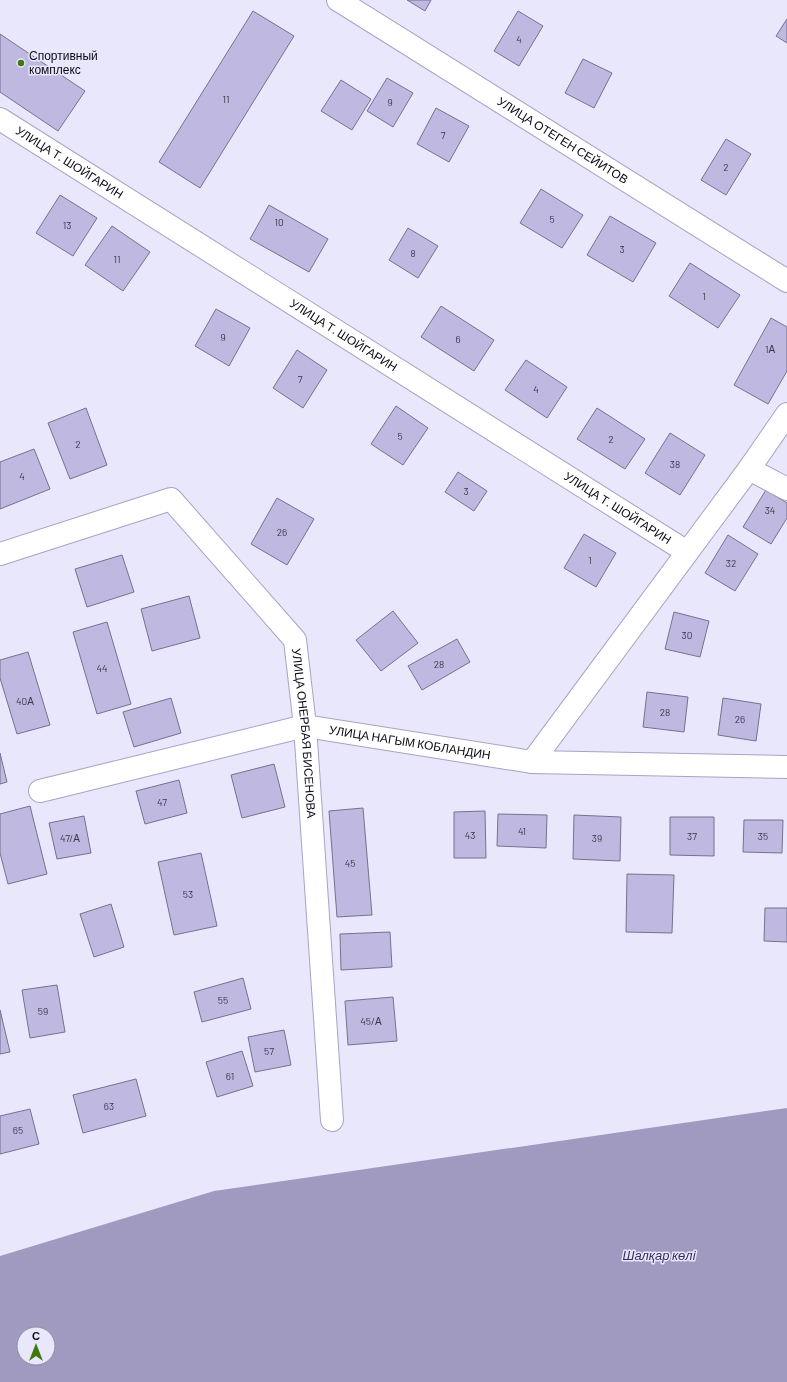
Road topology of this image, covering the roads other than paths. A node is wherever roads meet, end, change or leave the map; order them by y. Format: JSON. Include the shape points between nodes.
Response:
{"nodes":[{"id":1,"x":338,"y":0,"type":"edge"},
{"id":2,"x":0,"y":119,"type":"edge"},
{"id":3,"x":787,"y":281,"type":"edge"},
{"id":4,"x":787,"y":414,"type":"edge"},
{"id":5,"x":749,"y":469,"type":"junction"},
{"id":6,"x":787,"y":489,"type":"edge"},
{"id":7,"x":687,"y":552,"type":"junction"},
{"id":8,"x":0,"y":554,"type":"edge"},
{"id":9,"x":305,"y":726,"type":"junction"},
{"id":10,"x":532,"y":762,"type":"junction"},
{"id":11,"x":787,"y":767,"type":"edge"},
{"id":12,"x":40,"y":790,"type":"dead end"},
{"id":13,"x":332,"y":1120,"type":"dead end"}],
"edges":[{"from":1,"to":3,"type":"street","name":"УЛИЦА ОТЕГЕН СЕЙИТОВ"},
{"from":2,"to":7,"type":"street","name":"УЛИЦА Т. ШОЙГАРИН"},
{"from":4,"to":5,"type":"street"},
{"from":5,"to":6,"type":"street"},
{"from":5,"to":7,"type":"street"},
{"from":7,"to":10,"type":"street"},
{"from":8,"to":9,"type":"street","name":"УЛИЦА ОНЕРБАЯ БИСЕНОВА","via":[[171,499],[295,640]]},
{"from":9,"to":10,"type":"street","name":"УЛИЦА НАГЫМ КОБЛАНДИН"},
{"from":9,"to":12,"type":"street","name":"УЛИЦА НАГЫМ КОБЛАНДИН"},
{"from":9,"to":13,"type":"street","name":"УЛИЦА ОНЕРБАЯ БИСЕНОВА"},
{"from":10,"to":11,"type":"street","name":"УЛИЦА НАГЫМ КОБЛАНДИН"}]}
